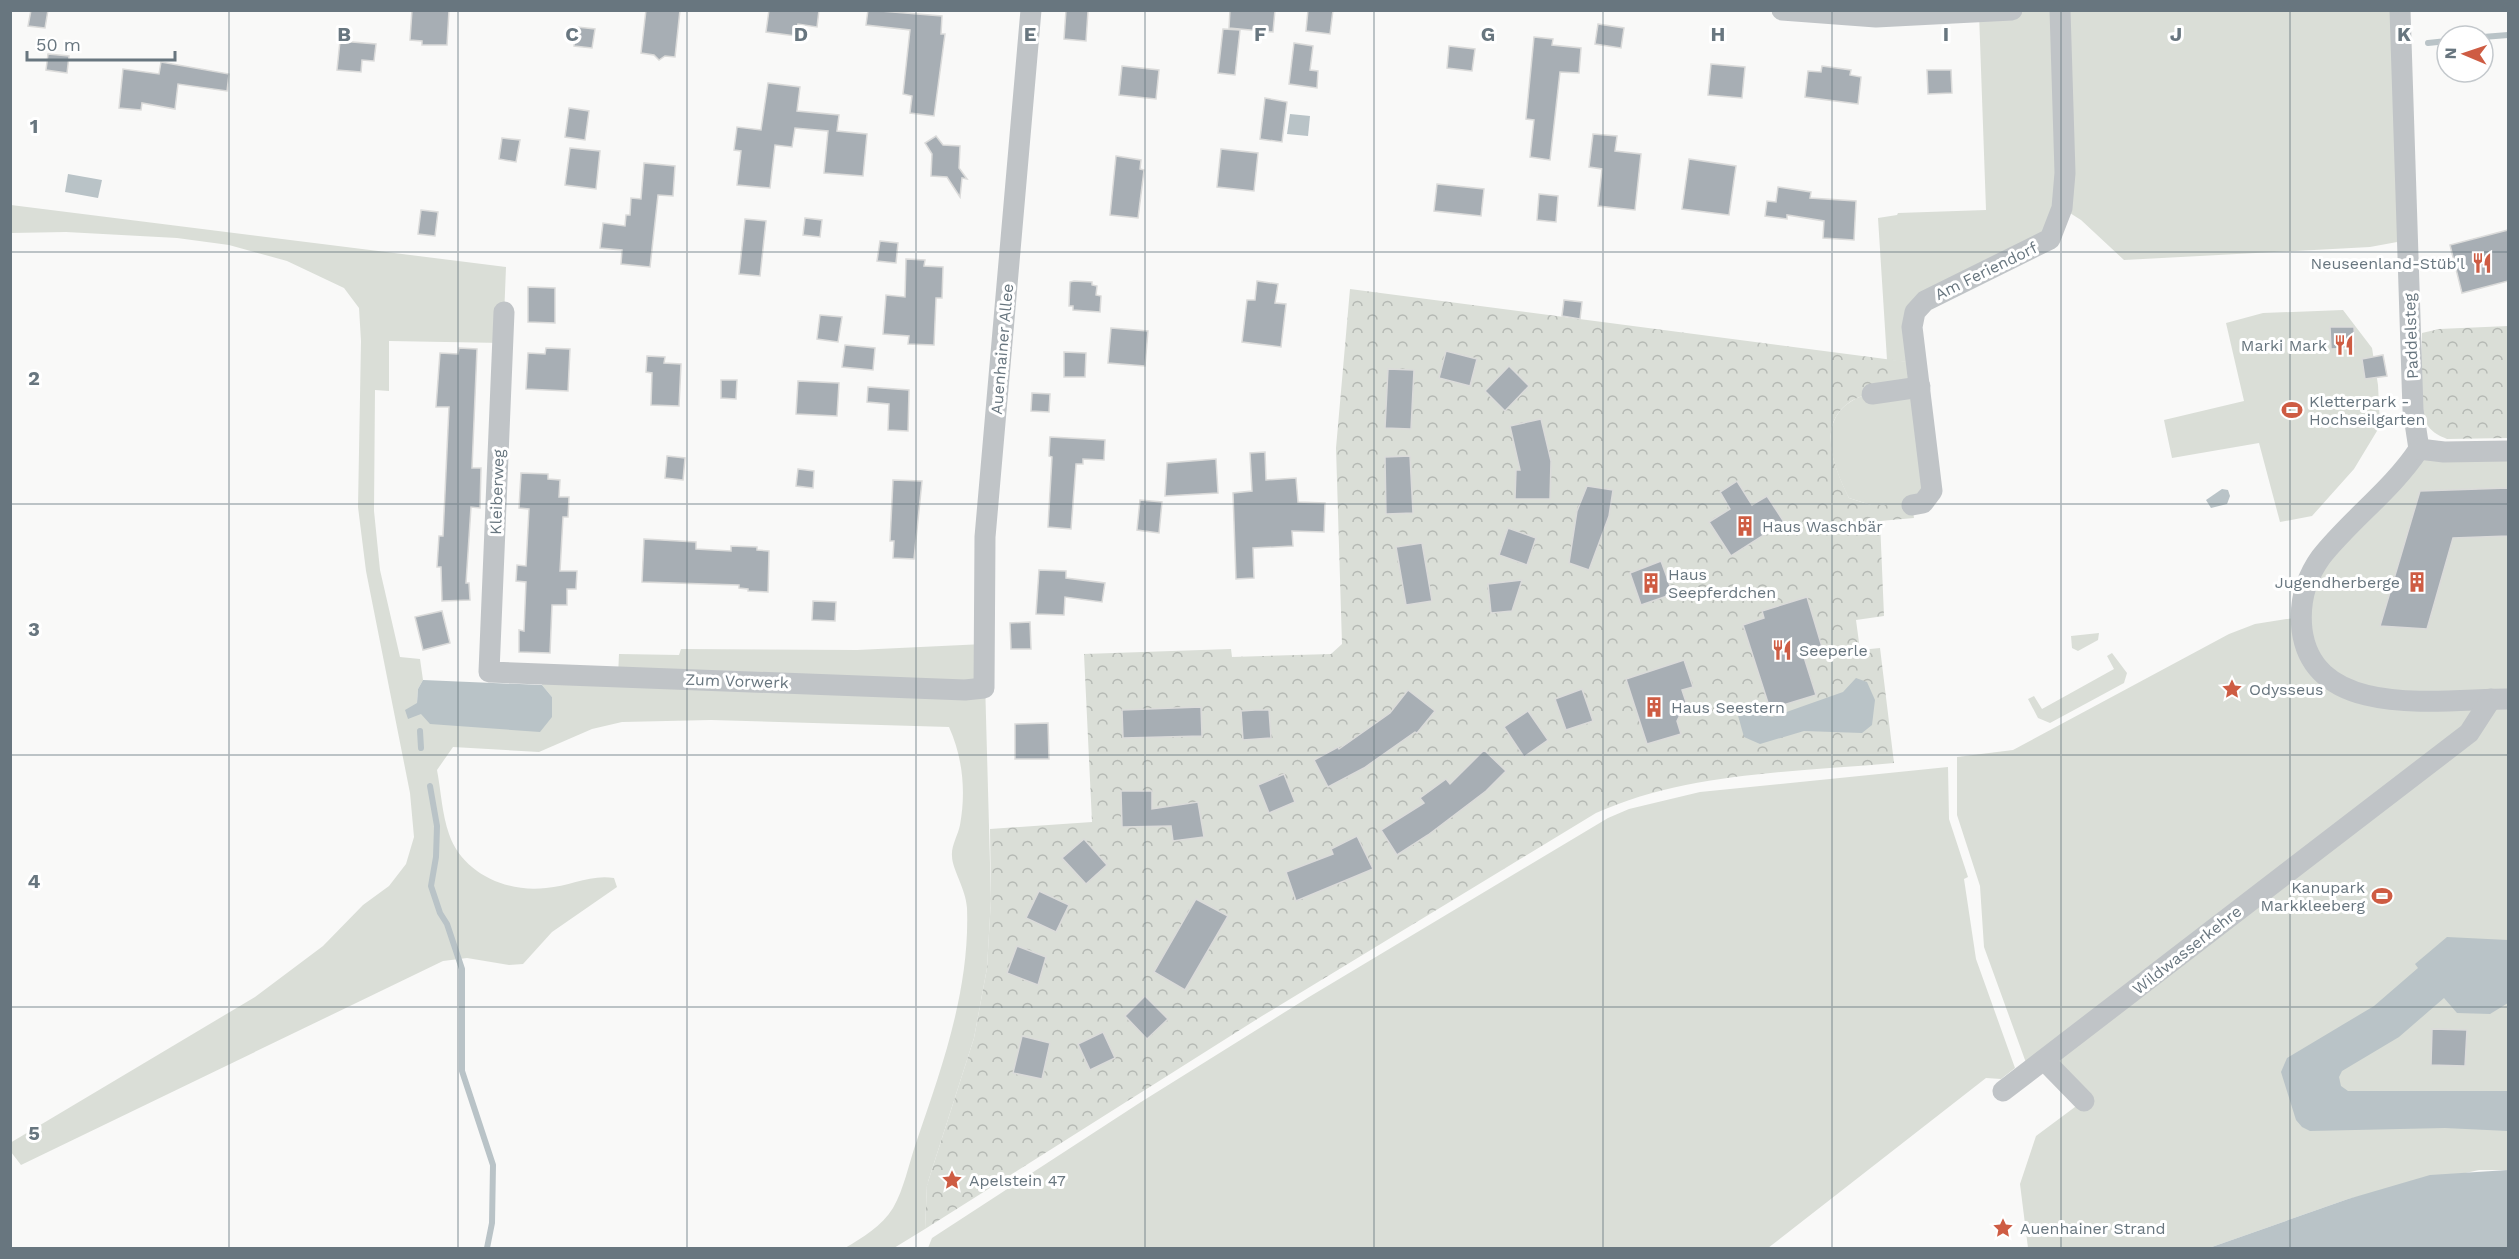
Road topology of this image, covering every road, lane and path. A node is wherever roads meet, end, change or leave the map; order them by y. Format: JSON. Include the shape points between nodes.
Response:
{"nodes":[{"id":1,"x":1031,"y":10,"type":"edge"},
{"id":2,"x":1782,"y":10,"type":"edge"},
{"id":3,"x":2012,"y":10,"type":"edge"},
{"id":4,"x":2060,"y":10,"type":"edge"},
{"id":5,"x":2400,"y":10,"type":"edge"},
{"id":6,"x":504,"y":312,"type":"dead end"},
{"id":7,"x":1920,"y":387,"type":"junction"},
{"id":8,"x":1872,"y":394,"type":"dead end"},
{"id":9,"x":2419,"y":449,"type":"junction"},
{"id":10,"x":2508,"y":451,"type":"edge"},
{"id":11,"x":1912,"y":506,"type":"dead end"},
{"id":12,"x":489,"y":672,"type":"joint"},
{"id":13,"x":984,"y":688,"type":"joint"},
{"id":14,"x":2500,"y":699,"type":"edge"},
{"id":15,"x":2037,"y":1066,"type":"junction"},
{"id":16,"x":2003,"y":1091,"type":"dead end"},
{"id":17,"x":2084,"y":1101,"type":"dead end"}],
"edges":[{"from":1,"to":13,"type":"street","name":"Auenhainer Allee","via":[[985,537]]},
{"from":2,"to":3,"type":"street","via":[[1876,17]]},
{"from":4,"to":7,"type":"street","name":"Am Feriendorf","via":[[2065,173],[2062,208],[2050,239],[1925,301],[1915,312],[1912,327]]},
{"from":5,"to":9,"type":"street","name":"Paddelsteg","via":[[2413,410]]},
{"from":6,"to":12,"type":"street","name":"Kleiberweg"},
{"from":7,"to":8,"type":"street"},
{"from":7,"to":11,"type":"street","name":"Am Feriendorf","via":[[1932,491],[1923,502]]},
{"from":9,"to":10,"type":"street"},
{"from":9,"to":14,"type":"street","name":"Wildwasserkehre","via":[[2406,470],[2322,556],[2310,574],[2302,594],[2305,647],[2315,667],[2359,694],[2387,700]]},
{"from":12,"to":13,"type":"street","name":"Zum Vorwerk"},
{"from":14,"to":15,"type":"street","name":"Wildwasserkehre","via":[[2469,733]]},
{"from":15,"to":16,"type":"street","name":"Wildwasserkehre"},
{"from":15,"to":17,"type":"street"}]}
